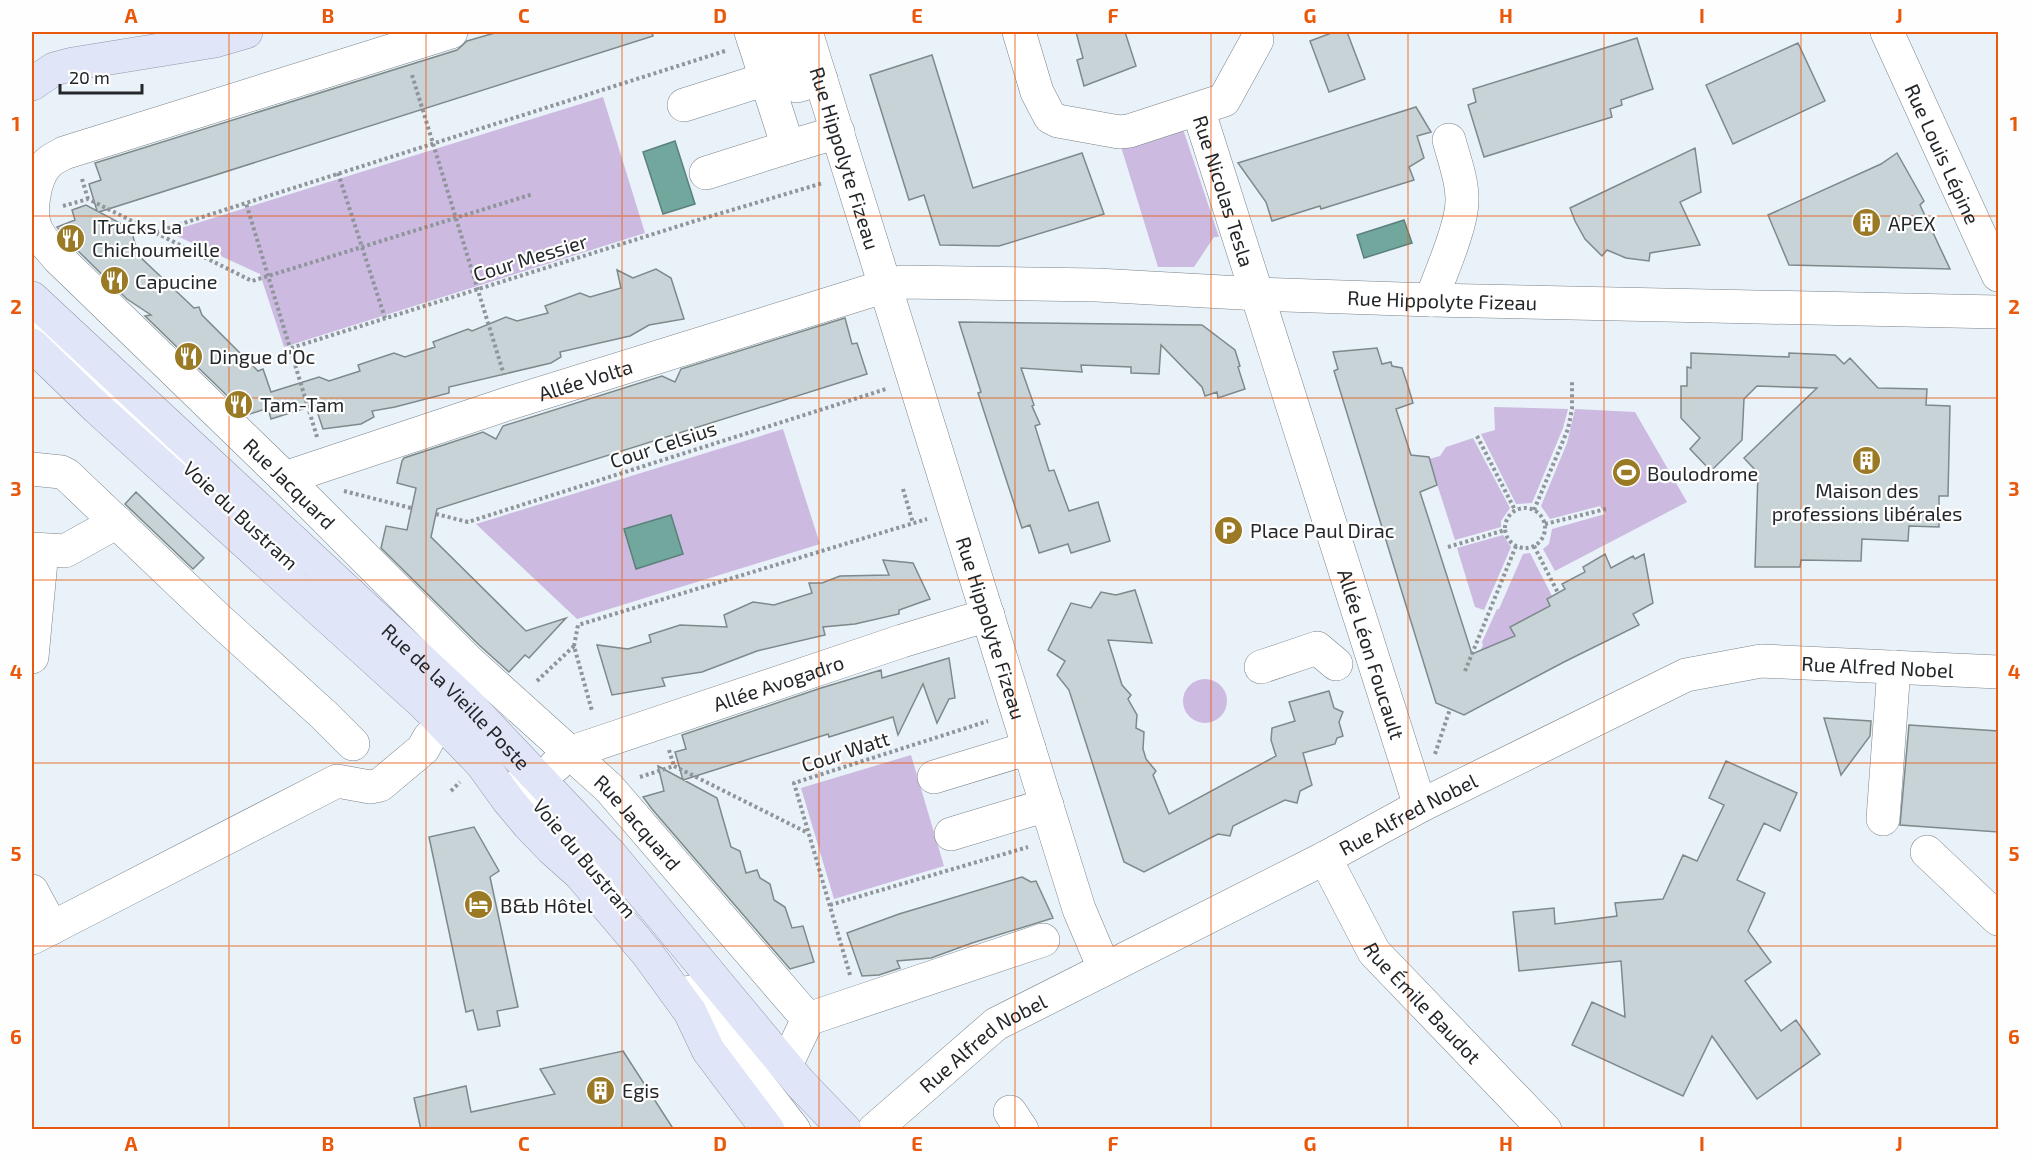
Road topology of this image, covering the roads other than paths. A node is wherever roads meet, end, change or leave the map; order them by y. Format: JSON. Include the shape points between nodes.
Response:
{"nodes":[{"id":1,"x":246,"y":32,"type":"edge"},
{"id":2,"x":451,"y":32,"type":"edge"},
{"id":3,"x":806,"y":32,"type":"edge"},
{"id":4,"x":1018,"y":32,"type":"edge"},
{"id":5,"x":1887,"y":32,"type":"edge"},
{"id":6,"x":760,"y":35,"type":"edge"},
{"id":7,"x":1257,"y":40,"type":"dead end"},
{"id":8,"x":766,"y":79,"type":"junction"},
{"id":9,"x":821,"y":79,"type":"junction"},
{"id":10,"x":32,"y":84,"type":"edge"},
{"id":11,"x":684,"y":105,"type":"dead end"},
{"id":12,"x":1198,"y":109,"type":"junction"},
{"id":13,"x":838,"y":132,"type":"junction"},
{"id":14,"x":1449,"y":140,"type":"dead end"},
{"id":15,"x":788,"y":147,"type":"junction"},
{"id":16,"x":706,"y":173,"type":"dead end"},
{"id":17,"x":1998,"y":275,"type":"edge"},
{"id":18,"x":886,"y":286,"type":"junction"},
{"id":19,"x":1258,"y":294,"type":"junction"},
{"id":20,"x":32,"y":298,"type":"edge"},
{"id":21,"x":1426,"y":307,"type":"junction"},
{"id":22,"x":1998,"y":312,"type":"edge"},
{"id":23,"x":32,"y":322,"type":"edge"},
{"id":24,"x":32,"y":345,"type":"edge"},
{"id":25,"x":143,"y":402,"type":"junction"},
{"id":26,"x":32,"y":469,"type":"edge"},
{"id":27,"x":285,"y":478,"type":"junction"},
{"id":28,"x":117,"y":522,"type":"junction"},
{"id":29,"x":37,"y":549,"type":"edge"},
{"id":30,"x":988,"y":615,"type":"junction"},
{"id":31,"x":32,"y":657,"type":"edge"},
{"id":32,"x":1336,"y":664,"type":"dead end"},
{"id":33,"x":1261,"y":667,"type":"dead end"},
{"id":34,"x":1894,"y":667,"type":"junction"},
{"id":35,"x":1998,"y":672,"type":"edge"},
{"id":36,"x":453,"y":712,"type":"junction"},
{"id":37,"x":353,"y":744,"type":"dead end"},
{"id":38,"x":1029,"y":748,"type":"junction"},
{"id":39,"x":569,"y":753,"type":"junction"},
{"id":40,"x":934,"y":777,"type":"dead end"},
{"id":41,"x":539,"y":780,"type":"junction"},
{"id":42,"x":1047,"y":805,"type":"junction"},
{"id":43,"x":1420,"y":806,"type":"junction"},
{"id":44,"x":1883,"y":819,"type":"dead end"},
{"id":45,"x":951,"y":834,"type":"dead end"},
{"id":46,"x":1927,"y":852,"type":"dead end"},
{"id":47,"x":1324,"y":858,"type":"junction"},
{"id":48,"x":32,"y":891,"type":"edge"},
{"id":49,"x":1998,"y":919,"type":"edge"},
{"id":50,"x":41,"y":933,"type":"edge"},
{"id":51,"x":1043,"y":940,"type":"dead end"},
{"id":52,"x":1104,"y":968,"type":"junction"},
{"id":53,"x":808,"y":1019,"type":"junction"},
{"id":54,"x":786,"y":1065,"type":"junction"},
{"id":55,"x":823,"y":1117,"type":"edge"},
{"id":56,"x":768,"y":1130,"type":"edge"},
{"id":57,"x":794,"y":1130,"type":"edge"},
{"id":58,"x":845,"y":1130,"type":"edge"},
{"id":59,"x":874,"y":1130,"type":"edge"},
{"id":60,"x":1545,"y":1130,"type":"edge"}],
"edges":[{"from":1,"to":10,"type":"main road","via":[[215,41],[73,64],[54,69]]},
{"from":2,"to":27,"type":"street","name":"Rue Jacquard","via":[[64,153],[48,162],[40,173],[34,191],[36,230],[58,258]]},
{"from":3,"to":9,"type":"street","name":"Rue Hippolyte Fizeau"},
{"from":4,"to":12,"type":"street","via":[[1037,92],[1050,117],[1058,121],[1119,132]]},
{"from":5,"to":17,"type":"street","name":"Rue Louis Lépine"},
{"from":6,"to":8,"type":"street"},
{"from":6,"to":9,"type":"street","via":[[790,83],[797,86]]},
{"from":7,"to":12,"type":"street","name":"Rue Nicolas Tesla","via":[[1224,100]]},
{"from":8,"to":11,"type":"street"},
{"from":8,"to":15,"type":"street"},
{"from":9,"to":13,"type":"street","name":"Rue Hippolyte Fizeau"},
{"from":12,"to":19,"type":"street","name":"Rue Nicolas Tesla"},
{"from":13,"to":15,"type":"street"},
{"from":13,"to":18,"type":"street","name":"Rue Hippolyte Fizeau"},
{"from":14,"to":21,"type":"street","via":[[1462,202]]},
{"from":15,"to":16,"type":"street"},
{"from":18,"to":19,"type":"street","name":"Rue Hippolyte Fizeau","via":[[913,281],[1074,284]]},
{"from":18,"to":27,"type":"street","name":"Allée Volta","via":[[513,402],[335,478]]},
{"from":18,"to":30,"type":"street","name":"Rue Hippolyte Fizeau"},
{"from":19,"to":21,"type":"street","name":"Rue Hippolyte Fizeau"},
{"from":19,"to":43,"type":"street","name":"Allée Léon Foucault"},
{"from":20,"to":25,"type":"main road","name":"Rue de la Vieille Poste"},
{"from":21,"to":22,"type":"street","name":"Rue Hippolyte Fizeau"},
{"from":23,"to":25,"type":"street","via":[[76,361]]},
{"from":24,"to":36,"type":"main road","name":"Rue de la Vieille Poste","via":[[206,504]]},
{"from":25,"to":36,"type":"main road","name":"Rue de la Vieille Poste","via":[[356,597]]},
{"from":26,"to":28,"type":"street","via":[[67,475]]},
{"from":27,"to":39,"type":"street","name":"Rue Jacquard","via":[[466,659]]},
{"from":28,"to":29,"type":"street","via":[[65,551]]},
{"from":28,"to":37,"type":"street"},
{"from":29,"to":31,"type":"street"},
{"from":30,"to":38,"type":"street","name":"Rue Hippolyte Fizeau"},
{"from":30,"to":39,"type":"street","name":"Allée Avogadro"},
{"from":32,"to":33,"type":"street","via":[[1317,648]]},
{"from":34,"to":35,"type":"street","name":"Rue Alfred Nobel"},
{"from":34,"to":43,"type":"street","name":"Rue Alfred Nobel","via":[[1761,661],[1686,675]]},
{"from":34,"to":44,"type":"street"},
{"from":36,"to":41,"type":"main road","name":"Rue de la Vieille Poste"},
{"from":36,"to":50,"type":"street","via":[[423,749],[380,785],[337,781]]},
{"from":36,"to":56,"type":"main road","name":"Rue de la Vieille Poste","via":[[508,800],[580,874],[647,953],[690,1012],[708,1050]]},
{"from":36,"to":57,"type":"street","name":"Voie du Bustram","via":[[545,809],[657,943],[715,1028]]},
{"from":38,"to":40,"type":"street"},
{"from":38,"to":42,"type":"street","name":"Rue Hippolyte Fizeau"},
{"from":39,"to":41,"type":"street"},
{"from":39,"to":53,"type":"street","name":"Rue Jacquard","via":[[609,788]]},
{"from":41,"to":54,"type":"main road","name":"Rue de la Vieille Poste","via":[[611,855]]},
{"from":42,"to":45,"type":"street"},
{"from":42,"to":52,"type":"street","name":"Rue Hippolyte Fizeau","via":[[1079,909]]},
{"from":43,"to":47,"type":"street","name":"Rue Alfred Nobel"},
{"from":46,"to":49,"type":"street"},
{"from":47,"to":52,"type":"street","name":"Rue Alfred Nobel"},
{"from":47,"to":60,"type":"street","name":"Rue Émile Baudot","via":[[1374,952]]},
{"from":48,"to":50,"type":"street"},
{"from":51,"to":53,"type":"street"},
{"from":52,"to":59,"type":"street","name":"Rue Alfred Nobel","via":[[996,1024]]},
{"from":53,"to":54,"type":"street"},
{"from":54,"to":55,"type":"main road","name":"Rue de la Vieille Poste"},
{"from":55,"to":58,"type":"main road","name":"Rue de la Vieille Poste"}]}
